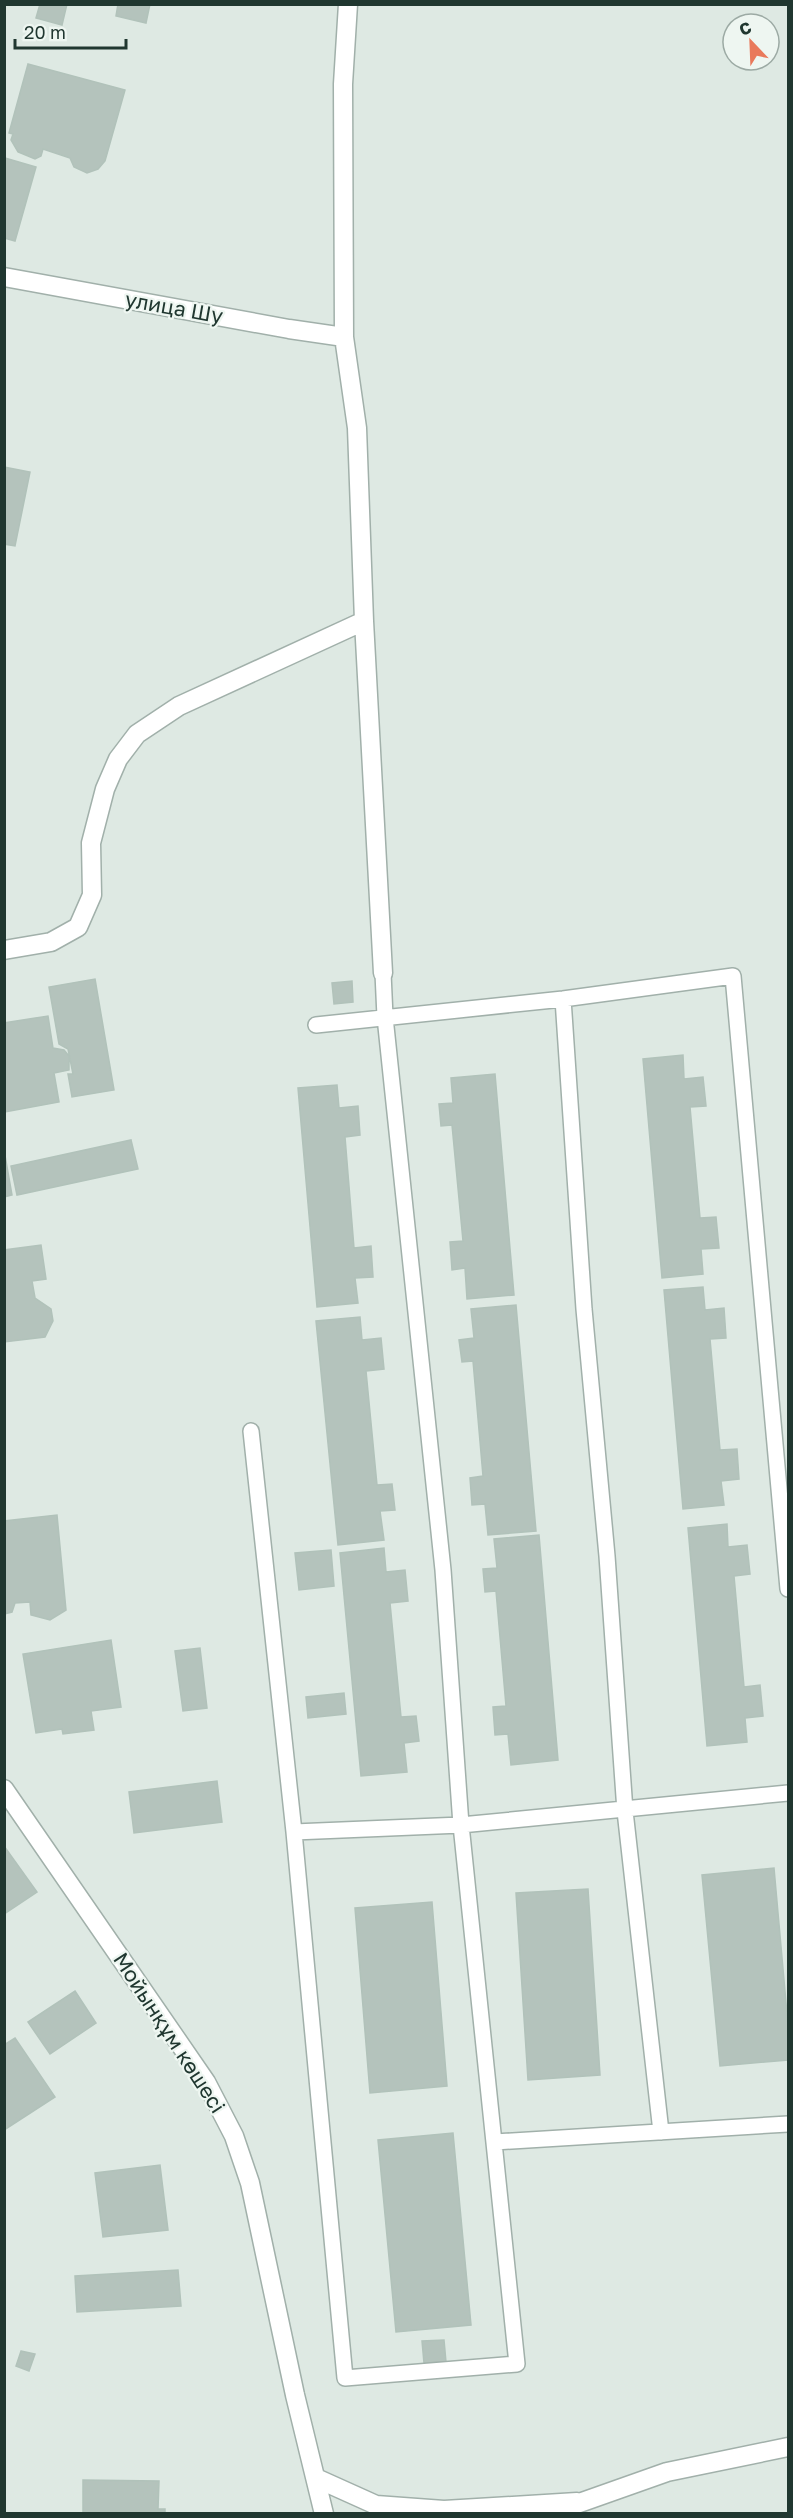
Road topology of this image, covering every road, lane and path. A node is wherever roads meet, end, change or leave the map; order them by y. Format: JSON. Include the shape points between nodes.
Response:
{"nodes":[{"id":1,"x":348,"y":4,"type":"edge"},
{"id":2,"x":4,"y":277,"type":"edge"},
{"id":3,"x":344,"y":337,"type":"junction"},
{"id":4,"x":364,"y":621,"type":"junction"},
{"id":5,"x":4,"y":950,"type":"edge"},
{"id":6,"x":383,"y":972,"type":"joint"},
{"id":7,"x":563,"y":999,"type":"junction"},
{"id":8,"x":385,"y":1017,"type":"junction"},
{"id":9,"x":316,"y":1025,"type":"dead end"},
{"id":10,"x":251,"y":1431,"type":"dead end"},
{"id":11,"x":789,"y":1589,"type":"edge"},
{"id":12,"x":4,"y":1789,"type":"edge"},
{"id":13,"x":789,"y":1793,"type":"edge"},
{"id":14,"x":625,"y":1811,"type":"junction"},
{"id":15,"x":461,"y":1825,"type":"junction"},
{"id":16,"x":294,"y":1832,"type":"junction"},
{"id":17,"x":789,"y":2124,"type":"edge"},
{"id":18,"x":661,"y":2132,"type":"junction"},
{"id":19,"x":495,"y":2142,"type":"junction"},
{"id":20,"x":789,"y":2447,"type":"edge"},
{"id":21,"x":316,"y":2478,"type":"junction"},
{"id":22,"x":577,"y":2502,"type":"junction"},
{"id":23,"x":324,"y":2514,"type":"edge"},
{"id":24,"x":556,"y":2514,"type":"edge"}],
"edges":[{"from":1,"to":3,"type":"street","via":[[344,84]]},
{"from":2,"to":3,"type":"street","name":"улица Шу"},
{"from":3,"to":4,"type":"street","via":[[357,428]]},
{"from":4,"to":5,"type":"street","via":[[189,701],[137,734],[118,759],[105,789],[91,843],[92,895],[78,927],[51,942]]},
{"from":4,"to":6,"type":"street"},
{"from":6,"to":8,"type":"lane"},
{"from":7,"to":8,"type":"lane"},
{"from":7,"to":11,"type":"lane","via":[[734,976]]},
{"from":7,"to":14,"type":"lane"},
{"from":8,"to":9,"type":"lane"},
{"from":8,"to":15,"type":"lane","via":[[443,1570]]},
{"from":10,"to":16,"type":"lane"},
{"from":12,"to":21,"type":"street","name":"Мойынқұм көшесі","via":[[206,2082],[234,2136],[250,2183]]},
{"from":13,"to":14,"type":"lane"},
{"from":14,"to":15,"type":"lane"},
{"from":14,"to":18,"type":"lane"},
{"from":15,"to":16,"type":"lane"},
{"from":15,"to":19,"type":"lane"},
{"from":16,"to":19,"type":"lane","via":[[345,2378],[517,2364]]},
{"from":17,"to":18,"type":"lane"},
{"from":18,"to":19,"type":"lane"},
{"from":20,"to":22,"type":"street","via":[[667,2472]]},
{"from":21,"to":22,"type":"street","via":[[376,2505],[444,2510]]},
{"from":21,"to":23,"type":"street","name":"Мойынқұм көшесі"},
{"from":22,"to":24,"type":"street"}]}
